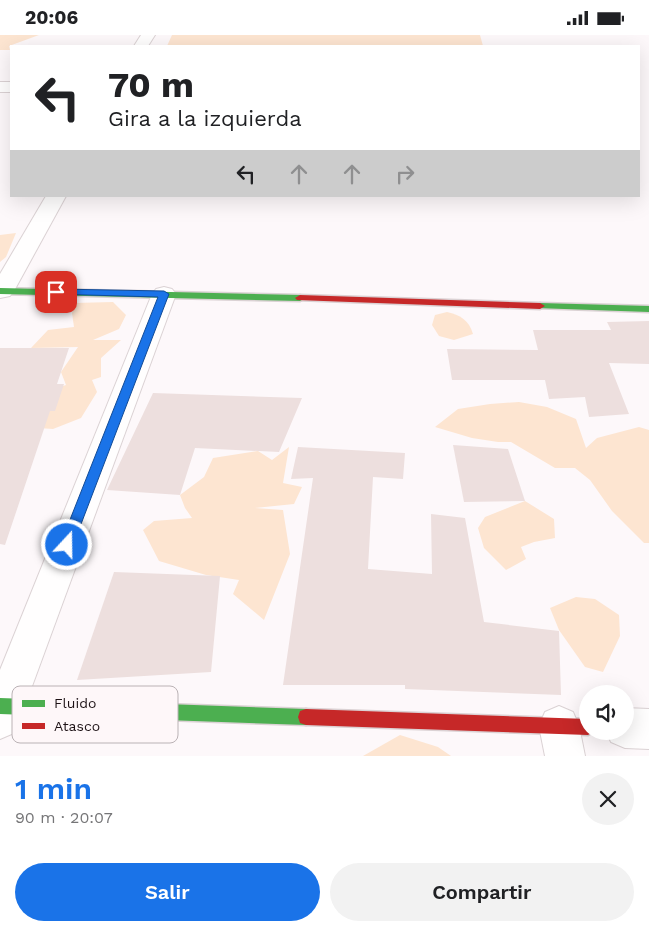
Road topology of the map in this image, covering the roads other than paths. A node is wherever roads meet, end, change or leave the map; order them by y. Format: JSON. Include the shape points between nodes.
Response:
{"nodes":[{"id":1,"x":55,"y":197,"type":"edge"},
{"id":2,"x":1,"y":291,"type":"edge"},
{"id":3,"x":164,"y":294,"type":"junction"},
{"id":4,"x":649,"y":309,"type":"edge"},
{"id":5,"x":1,"y":711,"type":"edge"},
{"id":6,"x":178,"y":719,"type":"edge"},
{"id":7,"x":634,"y":729,"type":"edge"},
{"id":8,"x":649,"y":729,"type":"edge"},
{"id":9,"x":570,"y":736,"type":"edge"}],
"edges":[{"from":1,"to":2,"type":"street"},
{"from":2,"to":3,"type":"street"},
{"from":3,"to":4,"type":"street"},
{"from":3,"to":5,"type":"street"},
{"from":6,"to":9,"type":"street"},
{"from":7,"to":8,"type":"street"}]}
